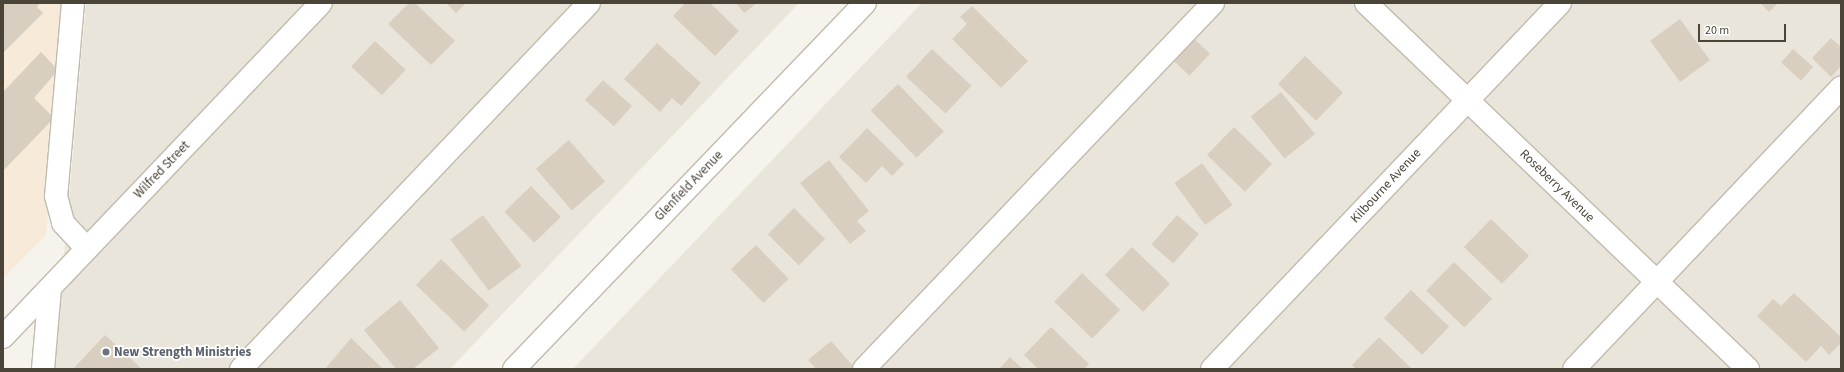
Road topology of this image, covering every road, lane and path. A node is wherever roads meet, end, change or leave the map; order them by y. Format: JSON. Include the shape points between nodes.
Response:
{"nodes":[{"id":1,"x":73,"y":3,"type":"edge"},
{"id":2,"x":321,"y":3,"type":"edge"},
{"id":3,"x":589,"y":3,"type":"edge"},
{"id":4,"x":865,"y":3,"type":"edge"},
{"id":5,"x":1213,"y":3,"type":"edge"},
{"id":6,"x":1366,"y":3,"type":"edge"},
{"id":7,"x":1560,"y":3,"type":"edge"},
{"id":8,"x":1841,"y":88,"type":"edge"},
{"id":9,"x":1467,"y":100,"type":"junction"},
{"id":10,"x":87,"y":249,"type":"junction"},
{"id":11,"x":1657,"y":281,"type":"junction"},
{"id":12,"x":50,"y":288,"type":"junction"},
{"id":13,"x":3,"y":337,"type":"edge"},
{"id":14,"x":44,"y":369,"type":"edge"},
{"id":15,"x":241,"y":369,"type":"edge"},
{"id":16,"x":514,"y":369,"type":"edge"},
{"id":17,"x":864,"y":369,"type":"edge"},
{"id":18,"x":1212,"y":369,"type":"edge"},
{"id":19,"x":1574,"y":369,"type":"edge"},
{"id":20,"x":1748,"y":369,"type":"edge"}],
"edges":[{"from":1,"to":10,"type":"street","via":[[56,196],[63,223]]},
{"from":2,"to":10,"type":"street","name":"Wilfred Street"},
{"from":3,"to":15,"type":"street"},
{"from":4,"to":16,"type":"street","name":"Glenfield Avenue"},
{"from":5,"to":17,"type":"street"},
{"from":6,"to":9,"type":"street","name":"Roseberry Avenue"},
{"from":7,"to":9,"type":"street","name":"Kilbourne Avenue"},
{"from":8,"to":11,"type":"street"},
{"from":9,"to":11,"type":"street","name":"Roseberry Avenue"},
{"from":9,"to":18,"type":"street","name":"Kilbourne Avenue"},
{"from":10,"to":12,"type":"street","name":"Wilfred Street"},
{"from":11,"to":19,"type":"street"},
{"from":11,"to":20,"type":"street","name":"Roseberry Avenue"},
{"from":12,"to":13,"type":"street","name":"Wilfred Street"},
{"from":12,"to":14,"type":"street"}]}
